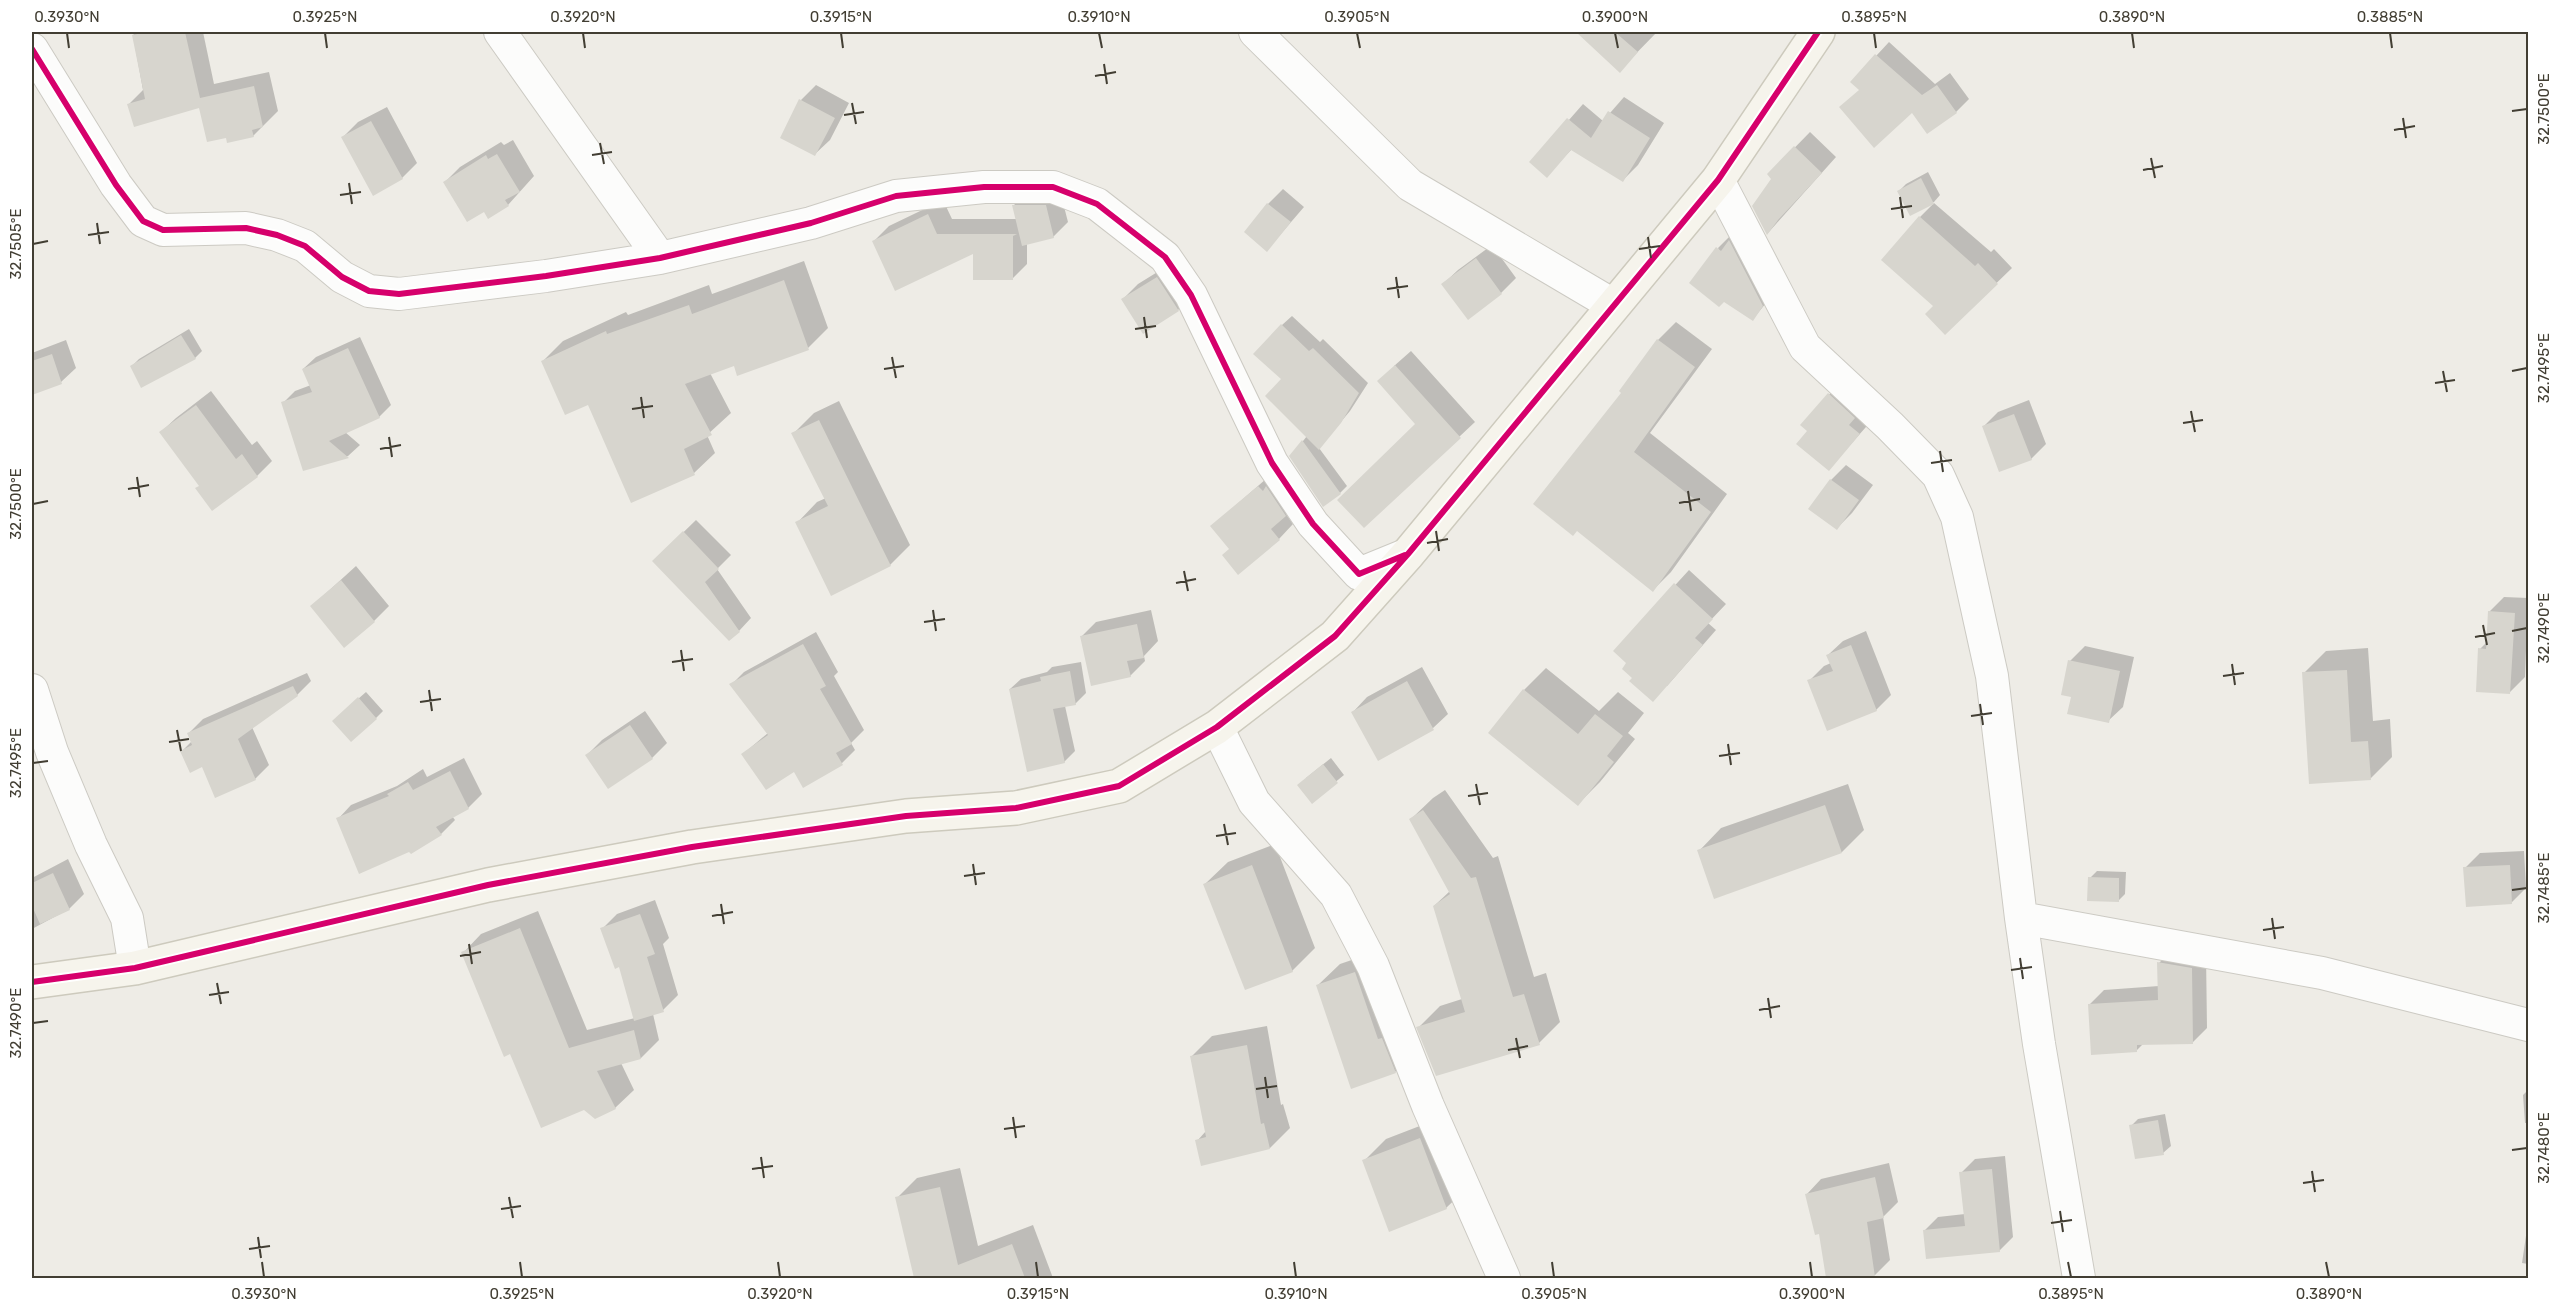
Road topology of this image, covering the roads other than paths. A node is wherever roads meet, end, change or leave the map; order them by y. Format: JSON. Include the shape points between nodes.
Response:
{"nodes":[{"id":1,"x":500,"y":32,"type":"edge"},
{"id":2,"x":1255,"y":32,"type":"edge"},
{"id":3,"x":1818,"y":32,"type":"edge"},
{"id":4,"x":32,"y":49,"type":"edge"},
{"id":5,"x":1718,"y":180,"type":"junction"},
{"id":6,"x":660,"y":258,"type":"junction"},
{"id":7,"x":1613,"y":305,"type":"junction"},
{"id":8,"x":1408,"y":554,"type":"junction"},
{"id":9,"x":32,"y":690,"type":"edge"},
{"id":10,"x":1217,"y":727,"type":"junction"},
{"id":11,"x":2021,"y":918,"type":"junction"},
{"id":12,"x":135,"y":968,"type":"junction"},
{"id":13,"x":32,"y":982,"type":"edge"},
{"id":14,"x":2529,"y":1025,"type":"edge"},
{"id":15,"x":1504,"y":1278,"type":"edge"},
{"id":16,"x":2079,"y":1278,"type":"edge"}],
"edges":[{"from":1,"to":6,"type":"street"},
{"from":2,"to":7,"type":"street","via":[[1410,185]]},
{"from":3,"to":5,"type":"street"},
{"from":4,"to":6,"type":"street","via":[[116,185],[143,221],[163,231],[246,228],[277,235],[305,246],[342,277],[369,291],[399,294]]},
{"from":5,"to":7,"type":"street"},
{"from":5,"to":11,"type":"street","via":[[1804,347],[1938,475],[1957,517],[1992,676]]},
{"from":6,"to":8,"type":"street","via":[[811,223],[896,195],[984,187],[1053,187],[1097,204],[1165,257],[1191,295],[1272,463],[1313,524],[1359,574]]},
{"from":7,"to":8,"type":"street"},
{"from":8,"to":10,"type":"street","via":[[1335,636]]},
{"from":9,"to":12,"type":"street","via":[[52,752],[127,918]]},
{"from":10,"to":12,"type":"street","via":[[1119,786],[1016,808],[906,816],[680,849],[488,885]]},
{"from":10,"to":15,"type":"street","via":[[1254,802],[1336,895],[1373,966],[1428,1106]]},
{"from":11,"to":14,"type":"street","via":[[2322,973]]},
{"from":11,"to":16,"type":"street"},
{"from":12,"to":13,"type":"street"}]}
